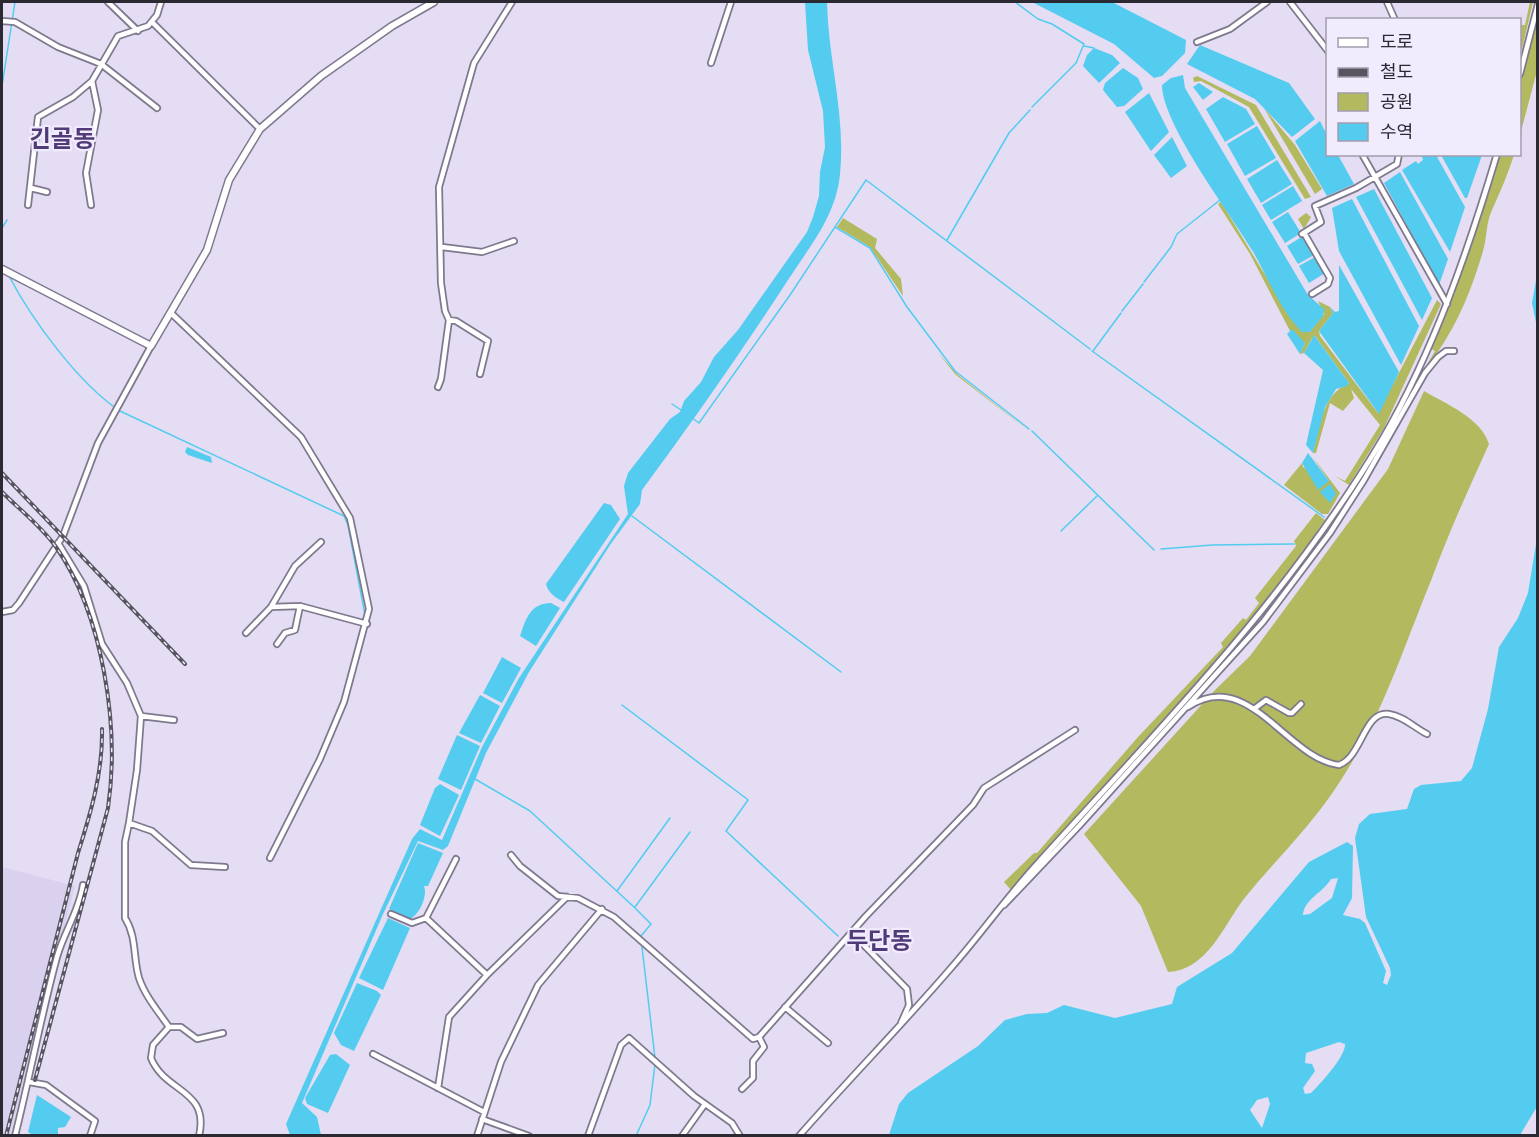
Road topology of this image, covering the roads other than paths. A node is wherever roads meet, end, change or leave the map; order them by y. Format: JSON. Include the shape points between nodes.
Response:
{"nodes":[{"id":1,"x":108,"y":2,"type":"edge"},
{"id":2,"x":161,"y":2,"type":"edge"},
{"id":3,"x":434,"y":2,"type":"edge"},
{"id":4,"x":512,"y":2,"type":"edge"},
{"id":5,"x":731,"y":2,"type":"edge"},
{"id":6,"x":1268,"y":2,"type":"edge"},
{"id":7,"x":1290,"y":2,"type":"edge"},
{"id":8,"x":1387,"y":2,"type":"edge"},
{"id":9,"x":1538,"y":4,"type":"edge"},
{"id":10,"x":1394,"y":18,"type":"edge"},
{"id":11,"x":2,"y":21,"type":"edge"},
{"id":12,"x":152,"y":22,"type":"junction"},
{"id":13,"x":138,"y":31,"type":"junction"},
{"id":14,"x":1197,"y":42,"type":"dead end"},
{"id":15,"x":1326,"y":48,"type":"edge"},
{"id":16,"x":711,"y":63,"type":"dead end"},
{"id":17,"x":101,"y":64,"type":"junction"},
{"id":18,"x":1521,"y":70,"type":"edge"},
{"id":19,"x":92,"y":81,"type":"junction"},
{"id":20,"x":157,"y":108,"type":"dead end"},
{"id":21,"x":260,"y":129,"type":"junction"},
{"id":22,"x":1363,"y":156,"type":"edge"},
{"id":23,"x":1399,"y":156,"type":"edge"},
{"id":24,"x":1496,"y":156,"type":"edge"},
{"id":25,"x":1373,"y":176,"type":"junction"},
{"id":26,"x":31,"y":188,"type":"junction"},
{"id":27,"x":47,"y":192,"type":"dead end"},
{"id":28,"x":28,"y":205,"type":"dead end"},
{"id":29,"x":91,"y":205,"type":"dead end"},
{"id":30,"x":514,"y":240,"type":"dead end"},
{"id":31,"x":442,"y":247,"type":"junction"},
{"id":32,"x":2,"y":269,"type":"edge"},
{"id":33,"x":1312,"y":294,"type":"dead end"},
{"id":34,"x":1447,"y":304,"type":"junction"},
{"id":35,"x":171,"y":313,"type":"junction"},
{"id":36,"x":449,"y":320,"type":"junction"},
{"id":37,"x":151,"y":346,"type":"junction"},
{"id":38,"x":1454,"y":351,"type":"dead end"},
{"id":39,"x":480,"y":374,"type":"dead end"},
{"id":40,"x":438,"y":387,"type":"dead end"},
{"id":41,"x":321,"y":542,"type":"dead end"},
{"id":42,"x":57,"y":543,"type":"junction"},
{"id":43,"x":300,"y":606,"type":"junction"},
{"id":44,"x":271,"y":607,"type":"junction"},
{"id":45,"x":2,"y":612,"type":"edge"},
{"id":46,"x":367,"y":624,"type":"junction"},
{"id":47,"x":246,"y":633,"type":"dead end"},
{"id":48,"x":277,"y":644,"type":"dead end"},
{"id":49,"x":1301,"y":705,"type":"dead end"},
{"id":50,"x":1254,"y":709,"type":"junction"},
{"id":51,"x":1184,"y":711,"type":"junction"},
{"id":52,"x":141,"y":716,"type":"junction"},
{"id":53,"x":174,"y":720,"type":"dead end"},
{"id":54,"x":1075,"y":730,"type":"dead end"},
{"id":55,"x":1427,"y":734,"type":"dead end"},
{"id":56,"x":129,"y":823,"type":"junction"},
{"id":57,"x":512,"y":855,"type":"dead end"},
{"id":58,"x":270,"y":858,"type":"dead end"},
{"id":59,"x":456,"y":859,"type":"dead end"},
{"id":60,"x":225,"y":867,"type":"dead end"},
{"id":61,"x":83,"y":885,"type":"dead end"},
{"id":62,"x":567,"y":897,"type":"junction"},
{"id":63,"x":1001,"y":906,"type":"junction"},
{"id":64,"x":602,"y":909,"type":"junction"},
{"id":65,"x":391,"y":914,"type":"dead end"},
{"id":66,"x":426,"y":918,"type":"junction"},
{"id":67,"x":851,"y":933,"type":"junction"},
{"id":68,"x":487,"y":975,"type":"junction"},
{"id":69,"x":785,"y":1007,"type":"junction"},
{"id":70,"x":902,"y":1023,"type":"junction"},
{"id":71,"x":169,"y":1027,"type":"junction"},
{"id":72,"x":223,"y":1033,"type":"dead end"},
{"id":73,"x":759,"y":1037,"type":"junction"},
{"id":74,"x":828,"y":1042,"type":"dead end"},
{"id":75,"x":373,"y":1054,"type":"dead end"},
{"id":76,"x":29,"y":1082,"type":"junction"},
{"id":77,"x":438,"y":1088,"type":"junction"},
{"id":78,"x":742,"y":1089,"type":"dead end"},
{"id":79,"x":705,"y":1104,"type":"junction"},
{"id":80,"x":484,"y":1112,"type":"junction"},
{"id":81,"x":482,"y":1119,"type":"junction"},
{"id":82,"x":15,"y":1136,"type":"edge"},
{"id":83,"x":90,"y":1136,"type":"edge"},
{"id":84,"x":199,"y":1136,"type":"edge"},
{"id":85,"x":477,"y":1136,"type":"edge"},
{"id":86,"x":529,"y":1136,"type":"edge"},
{"id":87,"x":588,"y":1136,"type":"edge"},
{"id":88,"x":682,"y":1136,"type":"edge"},
{"id":89,"x":740,"y":1136,"type":"edge"},
{"id":90,"x":799,"y":1136,"type":"edge"}],
"edges":[{"from":1,"to":13,"type":"street"},
{"from":2,"to":12,"type":"street"},
{"from":3,"to":21,"type":"main road","via":[[321,76]]},
{"from":4,"to":31,"type":"street","via":[[474,63],[458,111],[439,188]]},
{"from":5,"to":16,"type":"street"},
{"from":6,"to":14,"type":"street","via":[[1230,29]]},
{"from":7,"to":15,"type":"street"},
{"from":8,"to":10,"type":"street"},
{"from":9,"to":18,"type":"street"},
{"from":11,"to":17,"type":"street","via":[[15,22],[58,47]]},
{"from":12,"to":13,"type":"street"},
{"from":12,"to":21,"type":"street"},
{"from":13,"to":17,"type":"street","via":[[118,36]]},
{"from":17,"to":19,"type":"street"},
{"from":17,"to":20,"type":"street"},
{"from":19,"to":26,"type":"street","via":[[38,117]]},
{"from":19,"to":29,"type":"street","via":[[98,111],[86,173]]},
{"from":21,"to":35,"type":"main road","via":[[229,180],[207,250]]},
{"from":22,"to":25,"type":"street"},
{"from":23,"to":25,"type":"street","via":[[1397,164]]},
{"from":24,"to":34,"type":"street"},
{"from":25,"to":33,"type":"street","via":[[1315,206],[1321,222],[1303,234],[1330,278],[1328,284]]},
{"from":25,"to":34,"type":"street"},
{"from":26,"to":27,"type":"street"},
{"from":26,"to":28,"type":"street"},
{"from":30,"to":31,"type":"street","via":[[482,252]]},
{"from":31,"to":36,"type":"street","via":[[441,283]]},
{"from":32,"to":37,"type":"main road"},
{"from":34,"to":63,"type":"street","via":[[1385,434],[1286,583]]},
{"from":35,"to":37,"type":"main road"},
{"from":35,"to":46,"type":"street","via":[[301,438],[350,518],[369,609]]},
{"from":36,"to":39,"type":"street","via":[[488,341]]},
{"from":36,"to":40,"type":"street"},
{"from":37,"to":42,"type":"street","via":[[98,443],[66,529]]},
{"from":38,"to":51,"type":"street","via":[[1438,357],[1425,373],[1364,480],[1296,580]]},
{"from":41,"to":44,"type":"street","via":[[295,566]]},
{"from":42,"to":45,"type":"street","via":[[19,603],[13,610]]},
{"from":42,"to":52,"type":"street","via":[[84,586],[102,644],[127,683]]},
{"from":43,"to":44,"type":"street"},
{"from":43,"to":46,"type":"street"},
{"from":43,"to":48,"type":"street","via":[[295,630],[285,633]]},
{"from":44,"to":47,"type":"street"},
{"from":46,"to":58,"type":"street","via":[[344,702]]},
{"from":49,"to":50,"type":"street","via":[[1288,713],[1266,700]]},
{"from":50,"to":51,"type":"street","via":[[1231,699],[1210,698]]},
{"from":50,"to":55,"type":"street","via":[[1311,753],[1332,764],[1350,759],[1372,720],[1380,715],[1398,717]]},
{"from":51,"to":63,"type":"street","via":[[1011,900]]},
{"from":52,"to":53,"type":"street"},
{"from":52,"to":56,"type":"street"},
{"from":54,"to":67,"type":"street","via":[[984,788],[973,805]]},
{"from":56,"to":60,"type":"street","via":[[152,831],[191,865]]},
{"from":56,"to":71,"type":"street","via":[[125,842],[125,918],[131,927],[139,978]]},
{"from":57,"to":62,"type":"street","via":[[529,874],[558,896]]},
{"from":59,"to":66,"type":"street"},
{"from":61,"to":76,"type":"street","via":[[79,908],[64,933],[32,1054]]},
{"from":62,"to":64,"type":"street"},
{"from":62,"to":68,"type":"street"},
{"from":63,"to":70,"type":"street"},
{"from":64,"to":73,"type":"street","via":[[753,1039]]},
{"from":64,"to":80,"type":"street","via":[[538,985],[501,1062]]},
{"from":65,"to":66,"type":"street","via":[[412,923]]},
{"from":66,"to":68,"type":"street"},
{"from":67,"to":69,"type":"street"},
{"from":67,"to":70,"type":"street","via":[[907,989],[909,1005]]},
{"from":68,"to":77,"type":"street","via":[[449,1017]]},
{"from":69,"to":73,"type":"street"},
{"from":69,"to":74,"type":"street"},
{"from":70,"to":90,"type":"street"},
{"from":71,"to":72,"type":"street","via":[[181,1027],[197,1039]]},
{"from":71,"to":84,"type":"street","via":[[153,1045],[151,1058],[165,1079],[197,1102],[201,1115]]},
{"from":73,"to":78,"type":"street","via":[[764,1047],[753,1061],[753,1078]]},
{"from":75,"to":77,"type":"street"},
{"from":76,"to":82,"type":"street"},
{"from":76,"to":83,"type":"street","via":[[46,1085],[91,1118],[94,1121]]},
{"from":77,"to":80,"type":"street"},
{"from":79,"to":87,"type":"street","via":[[627,1038]]},
{"from":79,"to":88,"type":"street"},
{"from":79,"to":89,"type":"street","via":[[732,1123]]},
{"from":80,"to":81,"type":"street"},
{"from":81,"to":85,"type":"street"},
{"from":81,"to":86,"type":"street"}]}
